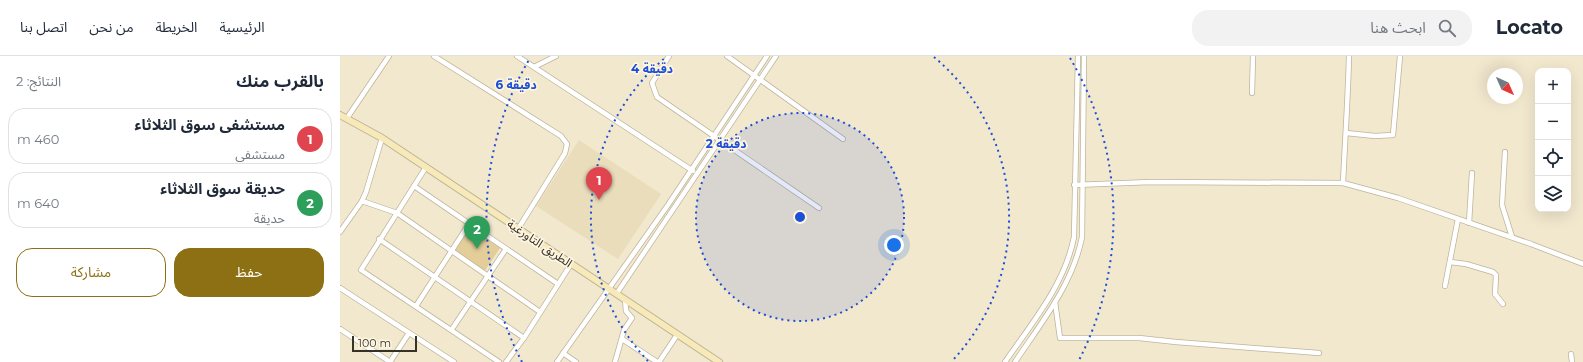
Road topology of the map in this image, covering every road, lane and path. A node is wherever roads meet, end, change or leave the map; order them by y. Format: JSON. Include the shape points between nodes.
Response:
{"nodes":[{"id":1,"x":389,"y":56,"type":"edge"},
{"id":2,"x":434,"y":56,"type":"edge"},
{"id":3,"x":517,"y":56,"type":"edge"},
{"id":4,"x":556,"y":56,"type":"edge"},
{"id":5,"x":669,"y":56,"type":"edge"},
{"id":6,"x":727,"y":56,"type":"edge"},
{"id":7,"x":767,"y":56,"type":"edge"},
{"id":8,"x":776,"y":56,"type":"edge"},
{"id":9,"x":1078,"y":56,"type":"edge"},
{"id":10,"x":1084,"y":56,"type":"edge"},
{"id":11,"x":1253,"y":56,"type":"edge"},
{"id":12,"x":1349,"y":56,"type":"edge"},
{"id":13,"x":1400,"y":56,"type":"edge"},
{"id":14,"x":534,"y":67,"type":"junction"},
{"id":15,"x":754,"y":75,"type":"junction"},
{"id":16,"x":760,"y":79,"type":"junction"},
{"id":17,"x":1077,"y":84,"type":"junction"},
{"id":18,"x":1084,"y":84,"type":"junction"},
{"id":19,"x":1252,"y":93,"type":"dead end"},
{"id":20,"x":340,"y":114,"type":"edge"},
{"id":21,"x":347,"y":118,"type":"junction"},
{"id":22,"x":1346,"y":133,"type":"junction"},
{"id":23,"x":713,"y":135,"type":"junction"},
{"id":24,"x":382,"y":138,"type":"junction"},
{"id":25,"x":720,"y":139,"type":"junction"},
{"id":26,"x":843,"y":139,"type":"dead end"},
{"id":27,"x":1505,"y":152,"type":"dead end"},
{"id":28,"x":426,"y":168,"type":"junction"},
{"id":29,"x":690,"y":170,"type":"junction"},
{"id":30,"x":1472,"y":173,"type":"dead end"},
{"id":31,"x":696,"y":174,"type":"junction"},
{"id":32,"x":1343,"y":182,"type":"junction"},
{"id":33,"x":1081,"y":184,"type":"junction"},
{"id":34,"x":1074,"y":185,"type":"junction"},
{"id":35,"x":414,"y":186,"type":"junction"},
{"id":36,"x":362,"y":201,"type":"junction"},
{"id":37,"x":818,"y":208,"type":"dead end"},
{"id":38,"x":397,"y":214,"type":"junction"},
{"id":39,"x":1458,"y":219,"type":"junction"},
{"id":40,"x":1469,"y":223,"type":"junction"},
{"id":41,"x":469,"y":224,"type":"junction"},
{"id":42,"x":518,"y":228,"type":"junction"},
{"id":43,"x":340,"y":232,"type":"edge"},
{"id":44,"x":1512,"y":237,"type":"junction"},
{"id":45,"x":380,"y":239,"type":"junction"},
{"id":46,"x":506,"y":249,"type":"junction"},
{"id":47,"x":452,"y":252,"type":"junction"},
{"id":48,"x":1450,"y":262,"type":"junction"},
{"id":49,"x":571,"y":264,"type":"junction"},
{"id":50,"x":1583,"y":264,"type":"edge"},
{"id":51,"x":488,"y":275,"type":"junction"},
{"id":52,"x":435,"y":277,"type":"junction"},
{"id":53,"x":558,"y":284,"type":"junction"},
{"id":54,"x":1445,"y":286,"type":"dead end"},
{"id":55,"x":340,"y":288,"type":"edge"},
{"id":56,"x":610,"y":289,"type":"junction"},
{"id":57,"x":617,"y":293,"type":"junction"},
{"id":58,"x":625,"y":299,"type":"junction"},
{"id":59,"x":470,"y":301,"type":"junction"},
{"id":60,"x":1055,"y":302,"type":"junction"},
{"id":61,"x":1503,"y":304,"type":"dead end"},
{"id":62,"x":416,"y":306,"type":"junction"},
{"id":63,"x":540,"y":312,"type":"junction"},
{"id":64,"x":340,"y":329,"type":"edge"},
{"id":65,"x":452,"y":329,"type":"junction"},
{"id":66,"x":409,"y":333,"type":"junction"},
{"id":67,"x":677,"y":335,"type":"junction"},
{"id":68,"x":524,"y":338,"type":"junction"},
{"id":69,"x":622,"y":339,"type":"junction"},
{"id":70,"x":563,"y":353,"type":"junction"},
{"id":71,"x":1319,"y":353,"type":"dead end"},
{"id":72,"x":1571,"y":354,"type":"dead end"},
{"id":73,"x":390,"y":362,"type":"edge"},
{"id":74,"x":454,"y":362,"type":"edge"},
{"id":75,"x":499,"y":362,"type":"edge"},
{"id":76,"x":506,"y":362,"type":"edge"},
{"id":77,"x":557,"y":362,"type":"edge"},
{"id":78,"x":576,"y":362,"type":"edge"},
{"id":79,"x":616,"y":362,"type":"edge"},
{"id":80,"x":658,"y":362,"type":"edge"},
{"id":81,"x":719,"y":362,"type":"edge"},
{"id":82,"x":1005,"y":362,"type":"edge"},
{"id":83,"x":1015,"y":362,"type":"edge"},
{"id":84,"x":1572,"y":362,"type":"edge"}],
"edges":[{"from":1,"to":21,"type":"street"},
{"from":2,"to":42,"type":"street","via":[[561,136],[567,144],[565,153]]},
{"from":3,"to":14,"type":"street"},
{"from":4,"to":14,"type":"street"},
{"from":5,"to":23,"type":"street","via":[[653,78],[654,90],[663,102]]},
{"from":6,"to":15,"type":"street"},
{"from":7,"to":15,"type":"street"},
{"from":8,"to":16,"type":"street"},
{"from":9,"to":17,"type":"street"},
{"from":10,"to":18,"type":"street"},
{"from":11,"to":19,"type":"street"},
{"from":12,"to":22,"type":"street"},
{"from":13,"to":22,"type":"street","via":[[1393,135]]},
{"from":14,"to":29,"type":"street"},
{"from":15,"to":16,"type":"street"},
{"from":15,"to":23,"type":"street"},
{"from":16,"to":25,"type":"street"},
{"from":16,"to":26,"type":"street"},
{"from":17,"to":18,"type":"street"},
{"from":17,"to":34,"type":"street"},
{"from":18,"to":33,"type":"street"},
{"from":20,"to":21,"type":"street","name":"الطريق التاورغية"},
{"from":21,"to":24,"type":"street","name":"الطريق التاورغية"},
{"from":22,"to":32,"type":"street"},
{"from":23,"to":25,"type":"street"},
{"from":23,"to":29,"type":"street"},
{"from":24,"to":28,"type":"street","name":"الطريق التاورغية"},
{"from":24,"to":36,"type":"street"},
{"from":25,"to":31,"type":"street"},
{"from":25,"to":37,"type":"street"},
{"from":27,"to":44,"type":"street","via":[[1502,205]]},
{"from":28,"to":35,"type":"street"},
{"from":28,"to":42,"type":"street","name":"الطريق التاورغية"},
{"from":29,"to":31,"type":"street"},
{"from":29,"to":56,"type":"street"},
{"from":30,"to":40,"type":"street"},
{"from":31,"to":57,"type":"street"},
{"from":32,"to":33,"type":"street"},
{"from":32,"to":39,"type":"street"},
{"from":33,"to":34,"type":"street"},
{"from":33,"to":60,"type":"street","via":[[1082,231],[1079,250]]},
{"from":34,"to":82,"type":"street","via":[[1074,237],[1070,255],[1060,279]]},
{"from":35,"to":38,"type":"street"},
{"from":35,"to":41,"type":"street"},
{"from":36,"to":38,"type":"street"},
{"from":36,"to":43,"type":"street"},
{"from":38,"to":45,"type":"street"},
{"from":38,"to":47,"type":"street"},
{"from":39,"to":40,"type":"street"},
{"from":39,"to":48,"type":"street"},
{"from":40,"to":44,"type":"street"},
{"from":41,"to":46,"type":"street"},
{"from":41,"to":47,"type":"street"},
{"from":42,"to":49,"type":"street","name":"الطريق التاورغية"},
{"from":44,"to":50,"type":"street"},
{"from":45,"to":52,"type":"street"},
{"from":45,"to":62,"type":"street","via":[[361,270]]},
{"from":46,"to":51,"type":"street"},
{"from":46,"to":53,"type":"street"},
{"from":47,"to":51,"type":"street"},
{"from":47,"to":52,"type":"street"},
{"from":48,"to":54,"type":"street"},
{"from":48,"to":61,"type":"street","via":[[1493,272],[1496,275],[1495,294]]},
{"from":49,"to":53,"type":"street"},
{"from":49,"to":56,"type":"street","name":"الطريق التاورغية"},
{"from":51,"to":59,"type":"street"},
{"from":51,"to":63,"type":"street"},
{"from":52,"to":59,"type":"street"},
{"from":52,"to":62,"type":"street"},
{"from":53,"to":63,"type":"street"},
{"from":55,"to":66,"type":"street"},
{"from":56,"to":57,"type":"street","name":"الطريق التاورغية"},
{"from":56,"to":70,"type":"street"},
{"from":57,"to":58,"type":"street","name":"الطريق التاورغية"},
{"from":58,"to":67,"type":"street","name":"الطريق التاورغية"},
{"from":58,"to":69,"type":"street","via":[[626,311],[632,318],[624,330]]},
{"from":59,"to":65,"type":"street"},
{"from":59,"to":68,"type":"street"},
{"from":60,"to":71,"type":"street","via":[[1060,338],[1139,338]]},
{"from":60,"to":83,"type":"street"},
{"from":62,"to":65,"type":"street"},
{"from":63,"to":68,"type":"street"},
{"from":64,"to":73,"type":"street"},
{"from":65,"to":75,"type":"street"},
{"from":66,"to":73,"type":"street"},
{"from":66,"to":74,"type":"street"},
{"from":67,"to":80,"type":"street"},
{"from":67,"to":81,"type":"street","name":"الطريق التاورغية"},
{"from":68,"to":76,"type":"street"},
{"from":69,"to":79,"type":"street"},
{"from":69,"to":80,"type":"street"},
{"from":70,"to":77,"type":"street"},
{"from":70,"to":78,"type":"street"},
{"from":72,"to":84,"type":"street"}]}
